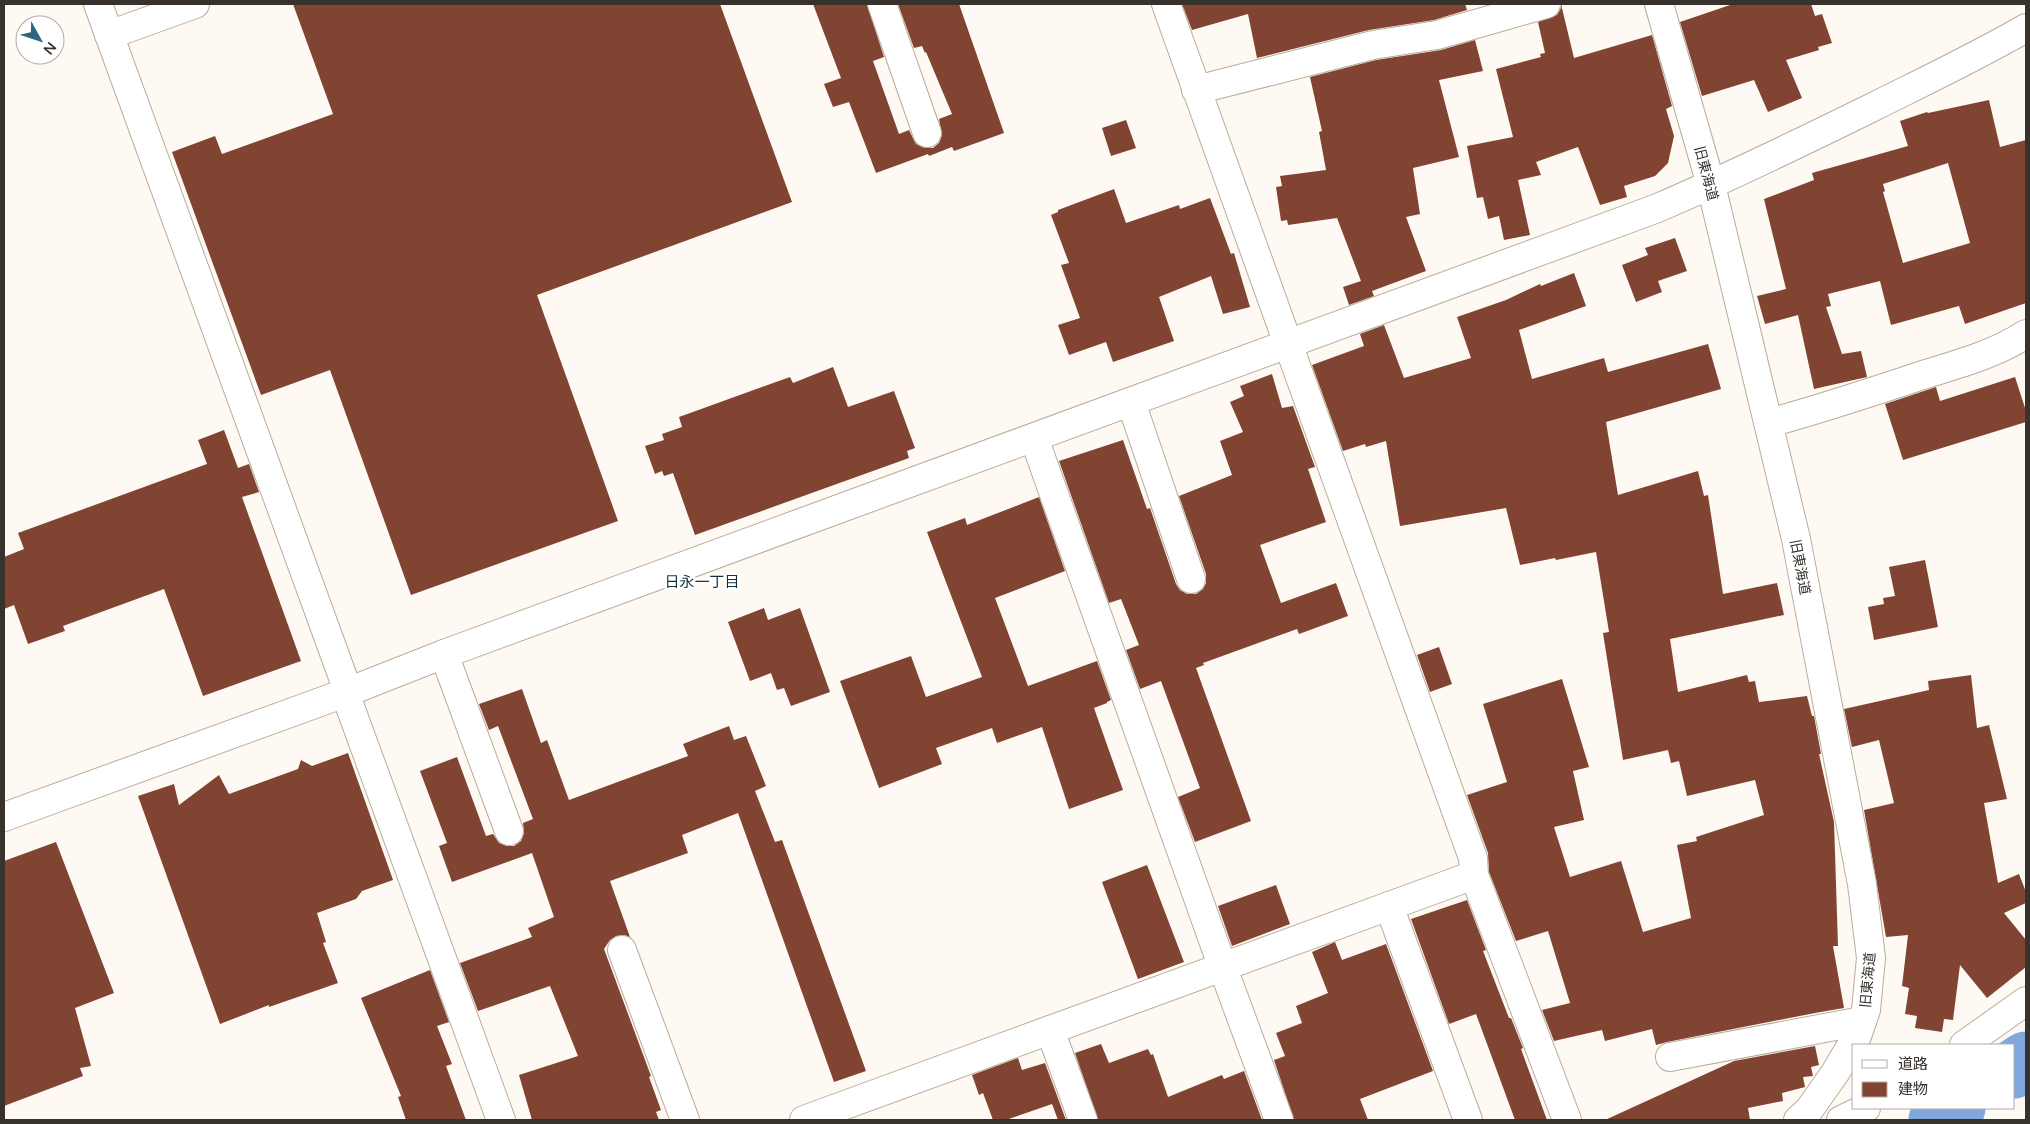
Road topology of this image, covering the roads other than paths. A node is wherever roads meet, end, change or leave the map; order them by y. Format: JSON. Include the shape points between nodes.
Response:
{"nodes":[{"id":1,"x":98,"y":4,"type":"edge"},
{"id":2,"x":195,"y":4,"type":"edge"},
{"id":3,"x":882,"y":4,"type":"edge"},
{"id":4,"x":1166,"y":4,"type":"edge"},
{"id":5,"x":1546,"y":4,"type":"edge"},
{"id":6,"x":1659,"y":4,"type":"edge"},
{"id":7,"x":2026,"y":28,"type":"edge"},
{"id":8,"x":109,"y":35,"type":"junction"},
{"id":9,"x":1196,"y":90,"type":"junction"},
{"id":10,"x":927,"y":133,"type":"dead end"},
{"id":11,"x":1711,"y":185,"type":"junction"},
{"id":12,"x":2026,"y":334,"type":"edge"},
{"id":13,"x":1287,"y":345,"type":"junction"},
{"id":14,"x":1131,"y":402,"type":"junction"},
{"id":15,"x":1769,"y":423,"type":"junction"},
{"id":16,"x":1034,"y":438,"type":"junction"},
{"id":17,"x":1191,"y":578,"type":"dead end"},
{"id":18,"x":444,"y":654,"type":"junction"},
{"id":19,"x":346,"y":692,"type":"junction"},
{"id":20,"x":4,"y":817,"type":"edge"},
{"id":21,"x":509,"y":831,"type":"dead end"},
{"id":22,"x":1474,"y":875,"type":"junction"},
{"id":23,"x":1389,"y":906,"type":"junction"},
{"id":24,"x":622,"y":950,"type":"dead end"},
{"id":25,"x":1223,"y":968,"type":"junction"},
{"id":26,"x":2026,"y":1001,"type":"edge"},
{"id":27,"x":1862,"y":1021,"type":"junction"},
{"id":28,"x":1050,"y":1030,"type":"junction"},
{"id":29,"x":1852,"y":1044,"type":"edge"},
{"id":30,"x":1965,"y":1044,"type":"edge"},
{"id":31,"x":1852,"y":1045,"type":"edge"},
{"id":32,"x":1670,"y":1057,"type":"dead end"},
{"id":33,"x":1864,"y":1109,"type":"edge"},
{"id":34,"x":501,"y":1120,"type":"edge"},
{"id":35,"x":685,"y":1120,"type":"edge"},
{"id":36,"x":804,"y":1120,"type":"edge"},
{"id":37,"x":1083,"y":1120,"type":"edge"},
{"id":38,"x":1279,"y":1120,"type":"edge"},
{"id":39,"x":1468,"y":1120,"type":"edge"},
{"id":40,"x":1567,"y":1120,"type":"edge"},
{"id":41,"x":1798,"y":1120,"type":"edge"},
{"id":42,"x":1841,"y":1120,"type":"edge"}],
"edges":[{"from":1,"to":8,"type":"street"},
{"from":2,"to":8,"type":"street"},
{"from":3,"to":10,"type":"street"},
{"from":4,"to":9,"type":"street"},
{"from":5,"to":9,"type":"street","via":[[1437,35],[1374,45]]},
{"from":6,"to":11,"type":"street","name":"旧東海道"},
{"from":7,"to":11,"type":"street"},
{"from":8,"to":19,"type":"street"},
{"from":9,"to":13,"type":"street"},
{"from":11,"to":13,"type":"street","via":[[1655,209]]},
{"from":11,"to":15,"type":"street","name":"旧東海道"},
{"from":12,"to":15,"type":"street","via":[[1971,360]]},
{"from":13,"to":14,"type":"street"},
{"from":13,"to":22,"type":"street","via":[[1397,642],[1473,858]]},
{"from":14,"to":16,"type":"street"},
{"from":14,"to":17,"type":"street"},
{"from":15,"to":27,"type":"street","name":"旧東海道","via":[[1796,539],[1862,884],[1871,958]]},
{"from":16,"to":18,"type":"street"},
{"from":16,"to":25,"type":"street"},
{"from":18,"to":19,"type":"street"},
{"from":18,"to":21,"type":"street"},
{"from":19,"to":20,"type":"street"},
{"from":19,"to":34,"type":"street"},
{"from":22,"to":23,"type":"street"},
{"from":22,"to":40,"type":"street"},
{"from":23,"to":25,"type":"street"},
{"from":23,"to":39,"type":"street"},
{"from":24,"to":35,"type":"street"},
{"from":25,"to":28,"type":"street"},
{"from":25,"to":38,"type":"street"},
{"from":26,"to":30,"type":"street"},
{"from":27,"to":29,"type":"street","name":"旧東海道"},
{"from":27,"to":32,"type":"street"},
{"from":28,"to":36,"type":"street"},
{"from":28,"to":37,"type":"street"},
{"from":31,"to":41,"type":"street","name":"旧東海道","via":[[1836,1073]]},
{"from":33,"to":42,"type":"street"}]}
